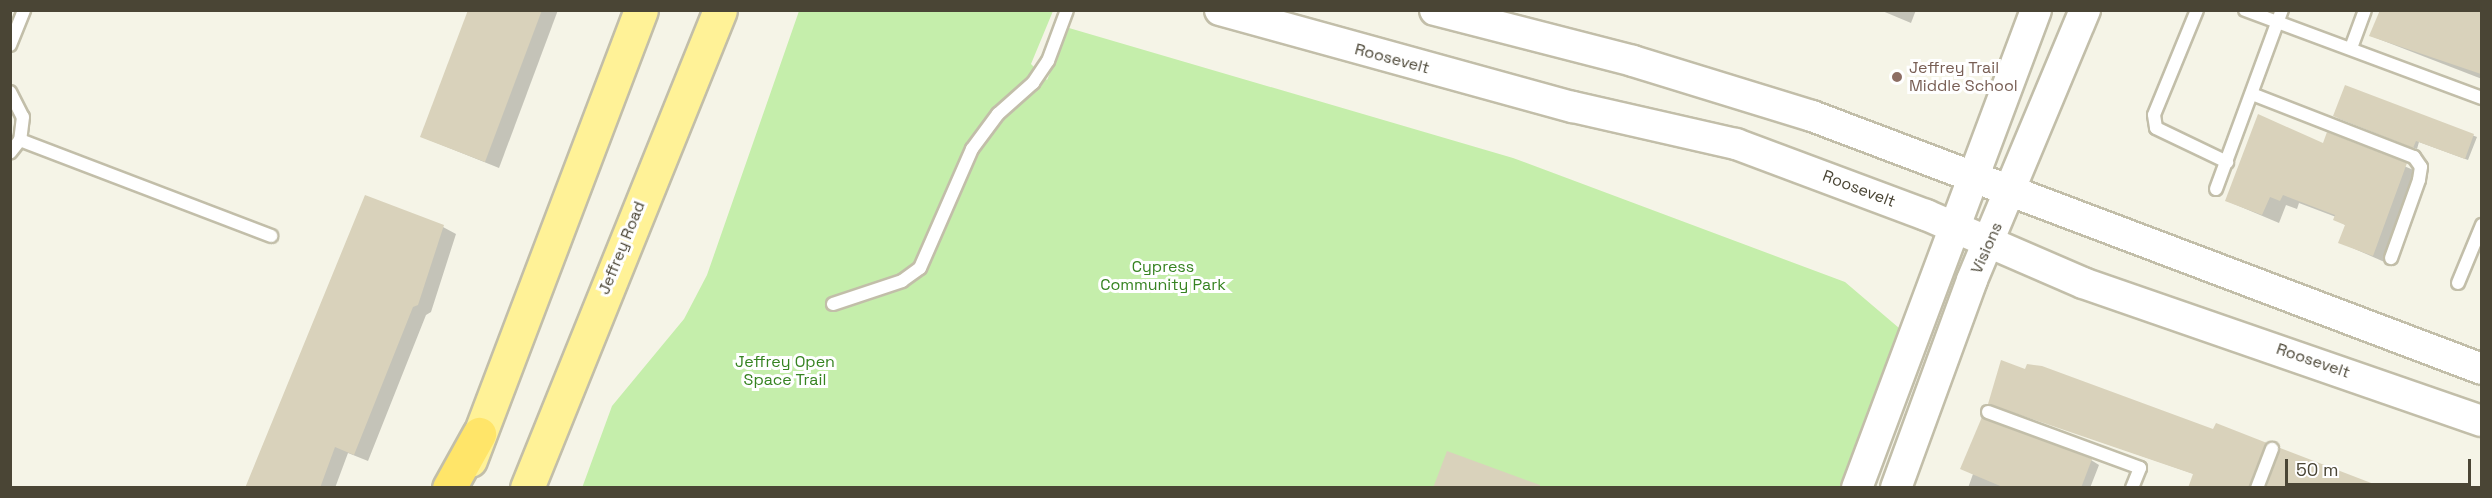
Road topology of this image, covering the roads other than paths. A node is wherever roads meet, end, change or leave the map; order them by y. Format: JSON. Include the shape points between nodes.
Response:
{"nodes":[{"id":1,"x":24,"y":10,"type":"edge"},
{"id":2,"x":641,"y":10,"type":"edge"},
{"id":3,"x":720,"y":10,"type":"edge"},
{"id":4,"x":1067,"y":10,"type":"edge"},
{"id":5,"x":1220,"y":10,"type":"edge"},
{"id":6,"x":1435,"y":10,"type":"edge"},
{"id":7,"x":2036,"y":10,"type":"edge"},
{"id":8,"x":2085,"y":10,"type":"edge"},
{"id":9,"x":2197,"y":10,"type":"edge"},
{"id":10,"x":2245,"y":10,"type":"edge"},
{"id":11,"x":2365,"y":10,"type":"edge"},
{"id":12,"x":2280,"y":15,"type":"edge"},
{"id":13,"x":10,"y":45,"type":"edge"},
{"id":14,"x":2351,"y":48,"type":"junction"},
{"id":15,"x":10,"y":92,"type":"edge"},
{"id":16,"x":2252,"y":94,"type":"junction"},
{"id":17,"x":2481,"y":98,"type":"edge"},
{"id":18,"x":20,"y":140,"type":"junction"},
{"id":19,"x":10,"y":153,"type":"edge"},
{"id":20,"x":2227,"y":162,"type":"junction"},
{"id":21,"x":1976,"y":176,"type":"junction"},
{"id":22,"x":2216,"y":189,"type":"dead end"},
{"id":23,"x":2012,"y":191,"type":"junction"},
{"id":24,"x":2481,"y":225,"type":"edge"},
{"id":25,"x":1956,"y":228,"type":"junction"},
{"id":26,"x":271,"y":236,"type":"dead end"},
{"id":27,"x":1989,"y":244,"type":"junction"},
{"id":28,"x":2391,"y":258,"type":"dead end"},
{"id":29,"x":2458,"y":283,"type":"dead end"},
{"id":30,"x":833,"y":304,"type":"dead end"},
{"id":31,"x":2481,"y":369,"type":"edge"},
{"id":32,"x":1988,"y":412,"type":"dead end"},
{"id":33,"x":2481,"y":421,"type":"edge"},
{"id":34,"x":479,"y":434,"type":"junction"},
{"id":35,"x":2272,"y":449,"type":"dead end"},
{"id":36,"x":449,"y":488,"type":"edge"},
{"id":37,"x":459,"y":488,"type":"edge"},
{"id":38,"x":527,"y":488,"type":"edge"},
{"id":39,"x":1857,"y":488,"type":"edge"},
{"id":40,"x":1896,"y":488,"type":"edge"},
{"id":41,"x":2132,"y":488,"type":"edge"},
{"id":42,"x":2258,"y":488,"type":"edge"}],
"edges":[{"from":1,"to":13,"type":"lane"},
{"from":2,"to":34,"type":"main road"},
{"from":3,"to":38,"type":"main road","name":"Jeffrey Road"},
{"from":4,"to":30,"type":"lane","via":[[1048,61],[1033,83],[998,114],[972,149],[920,268],[902,281]]},
{"from":5,"to":25,"type":"street","name":"Roosevelt","via":[[1573,107],[1736,144]]},
{"from":6,"to":21,"type":"street","via":[[1633,61],[1812,116]]},
{"from":7,"to":21,"type":"street"},
{"from":8,"to":23,"type":"street","name":"Visions"},
{"from":9,"to":20,"type":"lane","via":[[2154,115],[2156,128]]},
{"from":10,"to":12,"type":"lane"},
{"from":11,"to":14,"type":"lane"},
{"from":12,"to":14,"type":"lane"},
{"from":12,"to":16,"type":"lane"},
{"from":14,"to":17,"type":"lane"},
{"from":15,"to":18,"type":"lane","via":[[23,117]]},
{"from":16,"to":20,"type":"lane"},
{"from":16,"to":28,"type":"lane","via":[[2414,157],[2421,167],[2419,180]]},
{"from":18,"to":19,"type":"lane"},
{"from":18,"to":26,"type":"lane"},
{"from":20,"to":22,"type":"lane"},
{"from":21,"to":23,"type":"street"},
{"from":21,"to":25,"type":"street"},
{"from":23,"to":27,"type":"street","name":"Visions"},
{"from":23,"to":31,"type":"street"},
{"from":24,"to":29,"type":"lane"},
{"from":25,"to":27,"type":"street","name":"Roosevelt"},
{"from":25,"to":39,"type":"street"},
{"from":27,"to":33,"type":"street","name":"Roosevelt","via":[[2083,283]]},
{"from":27,"to":40,"type":"street","name":"Visions"},
{"from":32,"to":41,"type":"lane","via":[[2140,468]]},
{"from":34,"to":36,"type":"highway"},
{"from":34,"to":37,"type":"main road"},
{"from":35,"to":42,"type":"lane"}]}
